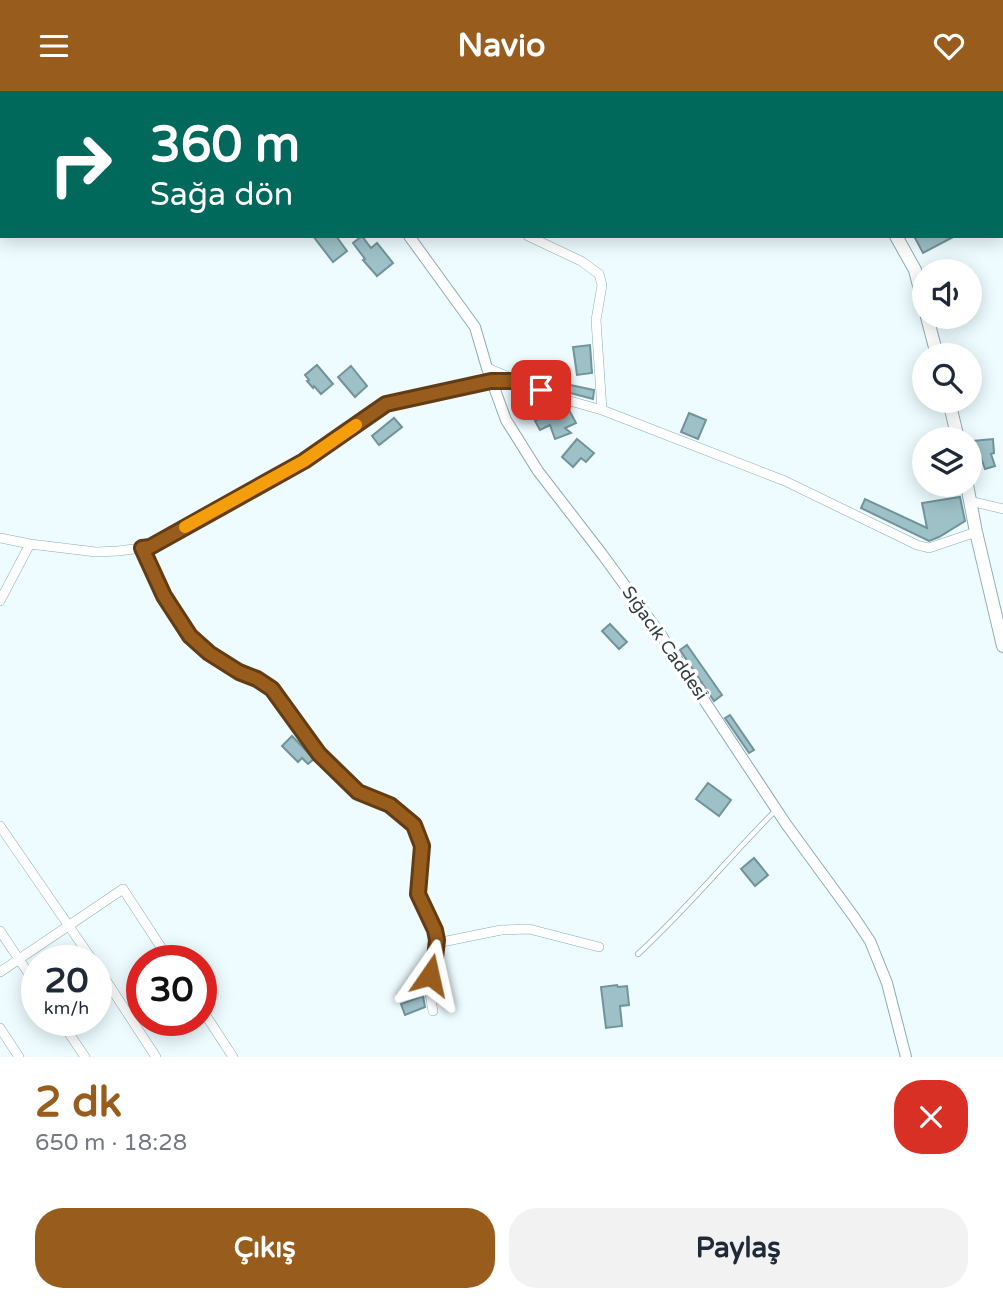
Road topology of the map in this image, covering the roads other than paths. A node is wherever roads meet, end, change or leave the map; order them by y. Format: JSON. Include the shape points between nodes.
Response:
{"nodes":[{"id":1,"x":410,"y":238,"type":"edge"},
{"id":2,"x":532,"y":238,"type":"edge"},
{"id":3,"x":897,"y":238,"type":"edge"},
{"id":4,"x":912,"y":265,"type":"edge"},
{"id":5,"x":486,"y":368,"type":"junction"},
{"id":6,"x":491,"y":381,"type":"junction"},
{"id":7,"x":519,"y":381,"type":"junction"},
{"id":8,"x":602,"y":410,"type":"junction"},
{"id":9,"x":969,"y":497,"type":"edge"},
{"id":10,"x":970,"y":501,"type":"junction"},
{"id":11,"x":1003,"y":509,"type":"edge"},
{"id":12,"x":976,"y":532,"type":"junction"},
{"id":13,"x":0,"y":538,"type":"edge"},
{"id":14,"x":30,"y":544,"type":"junction"},
{"id":15,"x":142,"y":548,"type":"junction"},
{"id":16,"x":0,"y":601,"type":"edge"},
{"id":17,"x":1003,"y":646,"type":"edge"},
{"id":18,"x":777,"y":810,"type":"junction"},
{"id":19,"x":0,"y":825,"type":"edge"},
{"id":20,"x":70,"y":925,"type":"junction"},
{"id":21,"x":0,"y":931,"type":"edge"},
{"id":22,"x":437,"y":941,"type":"junction"},
{"id":23,"x":83,"y":945,"type":"edge"},
{"id":24,"x":160,"y":945,"type":"edge"},
{"id":25,"x":599,"y":947,"type":"dead end"},
{"id":26,"x":638,"y":954,"type":"dead end"},
{"id":27,"x":19,"y":959,"type":"junction"},
{"id":28,"x":21,"y":962,"type":"edge"},
{"id":29,"x":0,"y":972,"type":"edge"},
{"id":30,"x":112,"y":990,"type":"edge"},
{"id":31,"x":433,"y":1011,"type":"dead end"},
{"id":32,"x":0,"y":1028,"type":"edge"},
{"id":33,"x":217,"y":1032,"type":"edge"},
{"id":34,"x":71,"y":1036,"type":"edge"},
{"id":35,"x":19,"y":1057,"type":"edge"},
{"id":36,"x":85,"y":1057,"type":"edge"},
{"id":37,"x":156,"y":1057,"type":"edge"},
{"id":38,"x":233,"y":1057,"type":"edge"},
{"id":39,"x":906,"y":1057,"type":"edge"}],
"edges":[{"from":1,"to":5,"type":"street","name":"Sığacık Caddesi","via":[[475,327]]},
{"from":2,"to":8,"type":"street","via":[[599,274],[602,285],[596,320]]},
{"from":3,"to":4,"type":"main road"},
{"from":5,"to":6,"type":"street","name":"Sığacık Caddesi"},
{"from":5,"to":7,"type":"street"},
{"from":6,"to":7,"type":"street"},
{"from":6,"to":15,"type":"street","via":[[386,404],[304,461]]},
{"from":6,"to":18,"type":"street","name":"Sığacık Caddesi","via":[[506,420],[538,471],[661,635]]},
{"from":7,"to":8,"type":"street"},
{"from":8,"to":12,"type":"street","via":[[785,481],[918,545],[929,548]]},
{"from":9,"to":10,"type":"main road"},
{"from":10,"to":11,"type":"street"},
{"from":10,"to":12,"type":"main road"},
{"from":12,"to":17,"type":"main road"},
{"from":13,"to":14,"type":"street"},
{"from":14,"to":15,"type":"street","via":[[96,552]]},
{"from":14,"to":16,"type":"street"},
{"from":15,"to":22,"type":"street","via":[[164,596],[190,636],[209,653],[272,689],[319,754],[358,792],[390,805],[414,825],[422,846],[418,894]]},
{"from":18,"to":26,"type":"lane"},
{"from":18,"to":39,"type":"street","name":"Sığacık Caddesi","via":[[870,941],[887,983]]},
{"from":19,"to":20,"type":"street"},
{"from":20,"to":23,"type":"street"},
{"from":20,"to":24,"type":"street","via":[[123,889]]},
{"from":20,"to":27,"type":"street"},
{"from":21,"to":27,"type":"street"},
{"from":22,"to":25,"type":"street","via":[[529,929]]},
{"from":22,"to":31,"type":"street","via":[[429,988]]},
{"from":27,"to":28,"type":"street"},
{"from":27,"to":29,"type":"street"},
{"from":30,"to":37,"type":"street"},
{"from":32,"to":35,"type":"street"},
{"from":33,"to":38,"type":"street"},
{"from":34,"to":36,"type":"street"}]}
